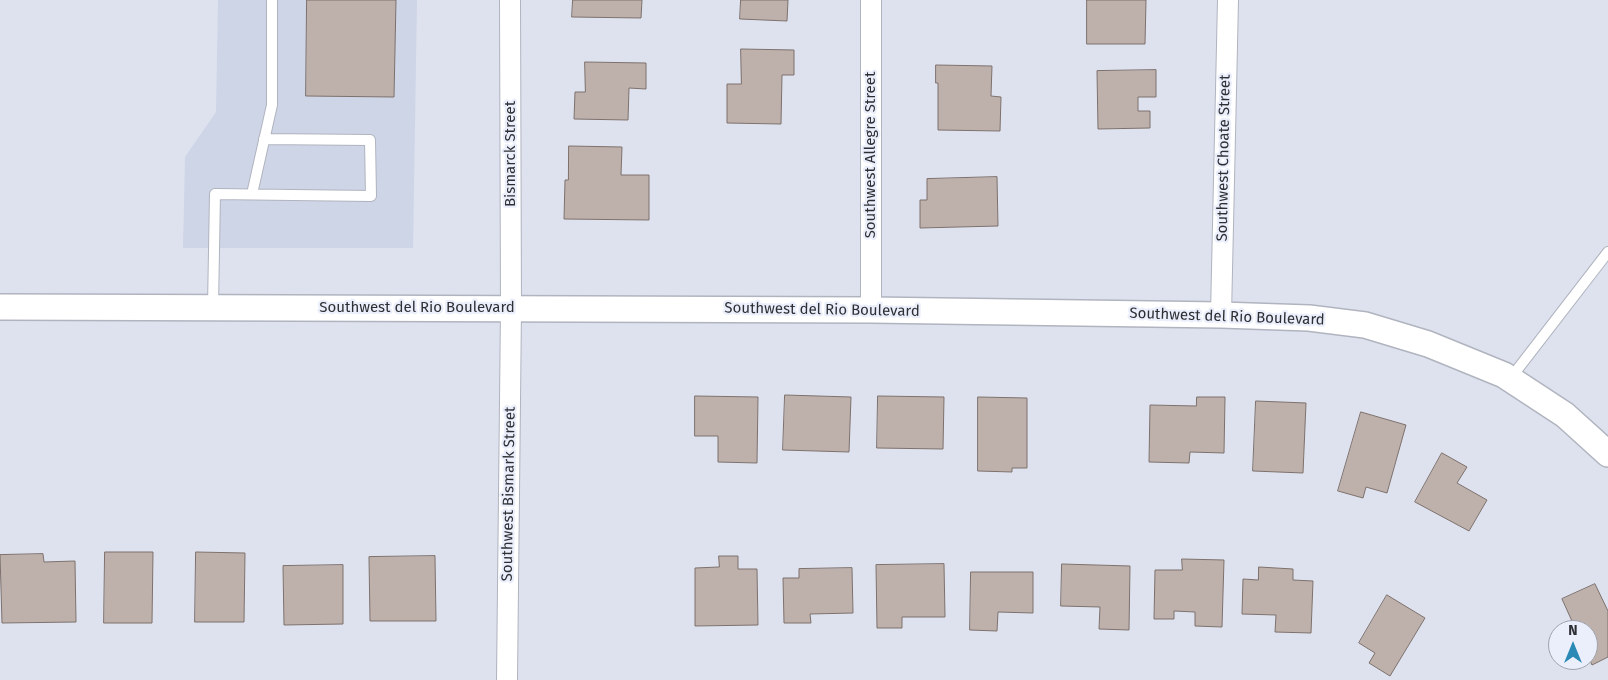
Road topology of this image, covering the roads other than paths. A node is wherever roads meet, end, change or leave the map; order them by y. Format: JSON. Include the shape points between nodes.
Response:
{"nodes":[{"id":1,"x":272,"y":0,"type":"edge"},
{"id":2,"x":510,"y":0,"type":"edge"},
{"id":3,"x":871,"y":0,"type":"edge"},
{"id":4,"x":1228,"y":0,"type":"edge"},
{"id":5,"x":264,"y":139,"type":"junction"},
{"id":6,"x":252,"y":194,"type":"junction"},
{"id":7,"x":1608,"y":252,"type":"edge"},
{"id":8,"x":0,"y":308,"type":"edge"},
{"id":9,"x":213,"y":308,"type":"junction"},
{"id":10,"x":511,"y":308,"type":"junction"},
{"id":11,"x":871,"y":310,"type":"junction"},
{"id":12,"x":1221,"y":315,"type":"junction"},
{"id":13,"x":1510,"y":379,"type":"junction"},
{"id":14,"x":1608,"y":454,"type":"edge"},
{"id":15,"x":507,"y":680,"type":"edge"}],
"edges":[{"from":1,"to":5,"type":"lane","via":[[272,104]]},
{"from":2,"to":10,"type":"street","name":"Bismarck Street"},
{"from":3,"to":11,"type":"street","name":"Southwest Allegre Street"},
{"from":4,"to":12,"type":"street","name":"Southwest Choate Street"},
{"from":5,"to":6,"type":"lane"},
{"from":5,"to":6,"type":"lane","via":[[370,140],[371,196]]},
{"from":6,"to":9,"type":"lane","via":[[215,194]]},
{"from":7,"to":13,"type":"lane"},
{"from":8,"to":9,"type":"street","name":"Southwest del Rio Boulevard"},
{"from":9,"to":10,"type":"street","name":"Southwest del Rio Boulevard"},
{"from":10,"to":11,"type":"street","name":"Southwest del Rio Boulevard"},
{"from":10,"to":15,"type":"street","name":"Southwest Bismark Street"},
{"from":11,"to":12,"type":"street","name":"Southwest del Rio Boulevard"},
{"from":12,"to":13,"type":"street","name":"Southwest del Rio Boulevard","via":[[1308,318],[1365,326],[1428,344]]},
{"from":13,"to":14,"type":"street","name":"Southwest del Rio Boulevard","via":[[1565,415]]}]}
